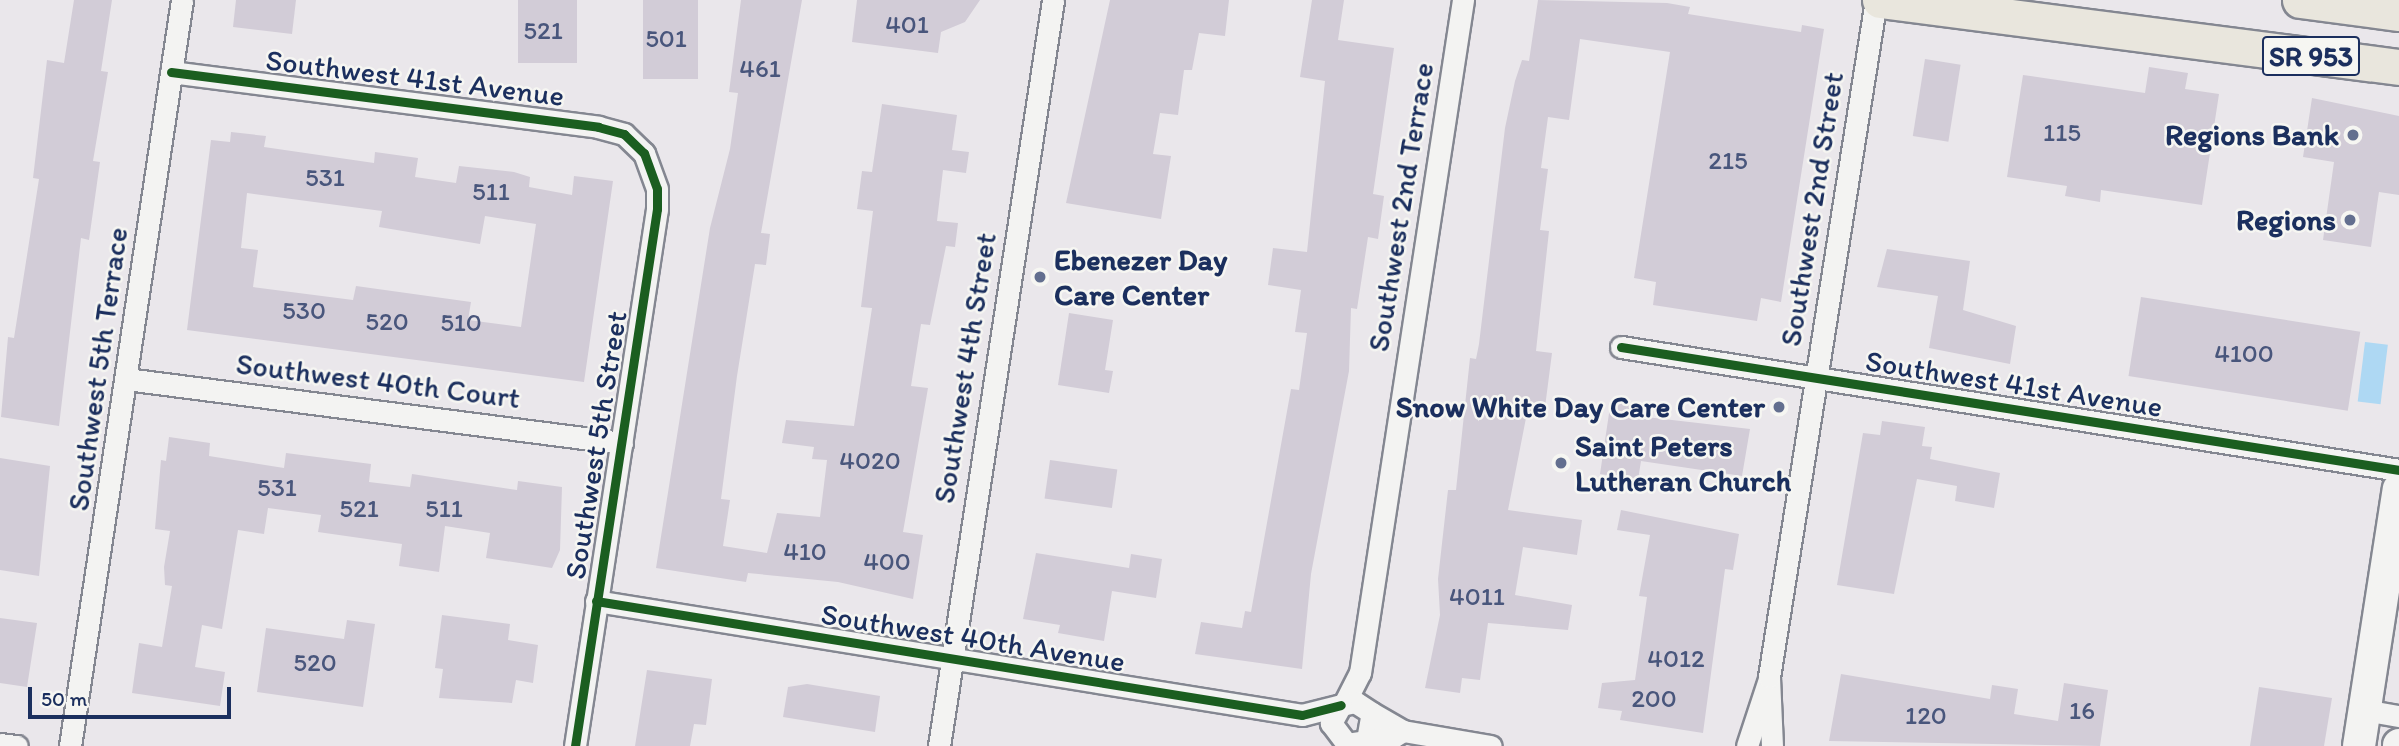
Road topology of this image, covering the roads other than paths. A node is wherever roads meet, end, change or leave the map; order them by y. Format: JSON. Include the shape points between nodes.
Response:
{"nodes":[{"id":1,"x":182,"y":0,"type":"edge"},
{"id":2,"x":1053,"y":0,"type":"edge"},
{"id":3,"x":1463,"y":0,"type":"edge"},
{"id":4,"x":1878,"y":0,"type":"edge"},
{"id":5,"x":2300,"y":0,"type":"edge"},
{"id":6,"x":2399,"y":13,"type":"edge"},
{"id":7,"x":2399,"y":67,"type":"edge"},
{"id":8,"x":171,"y":72,"type":"junction"},
{"id":9,"x":644,"y":153,"type":"joint"},
{"id":10,"x":1621,"y":346,"type":"dead end"},
{"id":11,"x":1815,"y":378,"type":"junction"},
{"id":12,"x":126,"y":379,"type":"junction"},
{"id":13,"x":622,"y":443,"type":"junction"},
{"id":14,"x":2399,"y":470,"type":"edge"},
{"id":15,"x":2399,"y":489,"type":"edge"},
{"id":16,"x":596,"y":601,"type":"junction"},
{"id":17,"x":951,"y":659,"type":"junction"},
{"id":18,"x":1360,"y":673,"type":"junction"},
{"id":19,"x":1769,"y":677,"type":"junction"},
{"id":20,"x":1343,"y":704,"type":"junction"},
{"id":21,"x":1370,"y":710,"type":"junction"},
{"id":22,"x":2364,"y":710,"type":"junction"},
{"id":23,"x":1302,"y":715,"type":"junction"},
{"id":24,"x":2399,"y":716,"type":"edge"},
{"id":25,"x":1403,"y":731,"type":"junction"},
{"id":26,"x":1350,"y":742,"type":"edge"},
{"id":27,"x":0,"y":744,"type":"edge"},
{"id":28,"x":17,"y":746,"type":"edge"},
{"id":29,"x":70,"y":746,"type":"edge"},
{"id":30,"x":575,"y":746,"type":"edge"},
{"id":31,"x":939,"y":746,"type":"edge"},
{"id":32,"x":1490,"y":746,"type":"edge"},
{"id":33,"x":1746,"y":746,"type":"edge"},
{"id":34,"x":1772,"y":746,"type":"edge"},
{"id":35,"x":2359,"y":746,"type":"edge"}],
"edges":[{"from":1,"to":8,"type":"street","name":"Southwest 5th Terrace"},
{"from":2,"to":17,"type":"street","name":"Southwest 4th Street"},
{"from":3,"to":18,"type":"street","name":"Southwest 2nd Terrace"},
{"from":4,"to":7,"type":"main road","number":"SR 953"},
{"from":4,"to":11,"type":"street","name":"Southwest 2nd Street"},
{"from":5,"to":6,"type":"main road","number":"SR 953"},
{"from":8,"to":9,"type":"street","name":"Southwest 41st Avenue","via":[[597,127],[624,134]]},
{"from":8,"to":12,"type":"street","name":"Southwest 5th Terrace"},
{"from":9,"to":13,"type":"street","name":"Southwest 5th Street","via":[[657,189],[657,209]]},
{"from":10,"to":11,"type":"street","name":"Southwest 41st Avenue"},
{"from":11,"to":14,"type":"street","name":"Southwest 41st Avenue"},
{"from":11,"to":19,"type":"street","name":"Southwest 2nd Street"},
{"from":12,"to":13,"type":"street","name":"Southwest 40th Court"},
{"from":12,"to":29,"type":"street","name":"Southwest 5th Terrace"},
{"from":13,"to":16,"type":"street","name":"Southwest 5th Street"},
{"from":15,"to":22,"type":"main road"},
{"from":16,"to":17,"type":"street","name":"Southwest 40th Avenue"},
{"from":16,"to":30,"type":"street","name":"Southwest 5th Street"},
{"from":17,"to":23,"type":"street","name":"Southwest 40th Avenue"},
{"from":17,"to":31,"type":"street","name":"Southwest 4th Street"},
{"from":18,"to":20,"type":"street","name":"Southwest 2nd Terrace"},
{"from":18,"to":21,"type":"street","name":"Southwest 2nd Terrace"},
{"from":19,"to":33,"type":"street","name":"Southwest 2nd Street"},
{"from":19,"to":34,"type":"street","name":"Southwest 2nd Street"},
{"from":20,"to":21,"type":"street","name":"Southwest 40th Avenue"},
{"from":20,"to":23,"type":"street","name":"Southwest 40th Avenue"},
{"from":20,"to":26,"type":"street","via":[[1332,716]]},
{"from":21,"to":25,"type":"street","name":"Southwest 40th Avenue"},
{"from":21,"to":26,"type":"street"},
{"from":22,"to":24,"type":"street"},
{"from":22,"to":35,"type":"main road"},
{"from":23,"to":26,"type":"street","name":"Southwest 40th Avenue"},
{"from":25,"to":26,"type":"street","name":"Southwest 40th Avenue"},
{"from":25,"to":32,"type":"street","name":"Southwest 40th Avenue"},
{"from":27,"to":28,"type":"street"}]}
